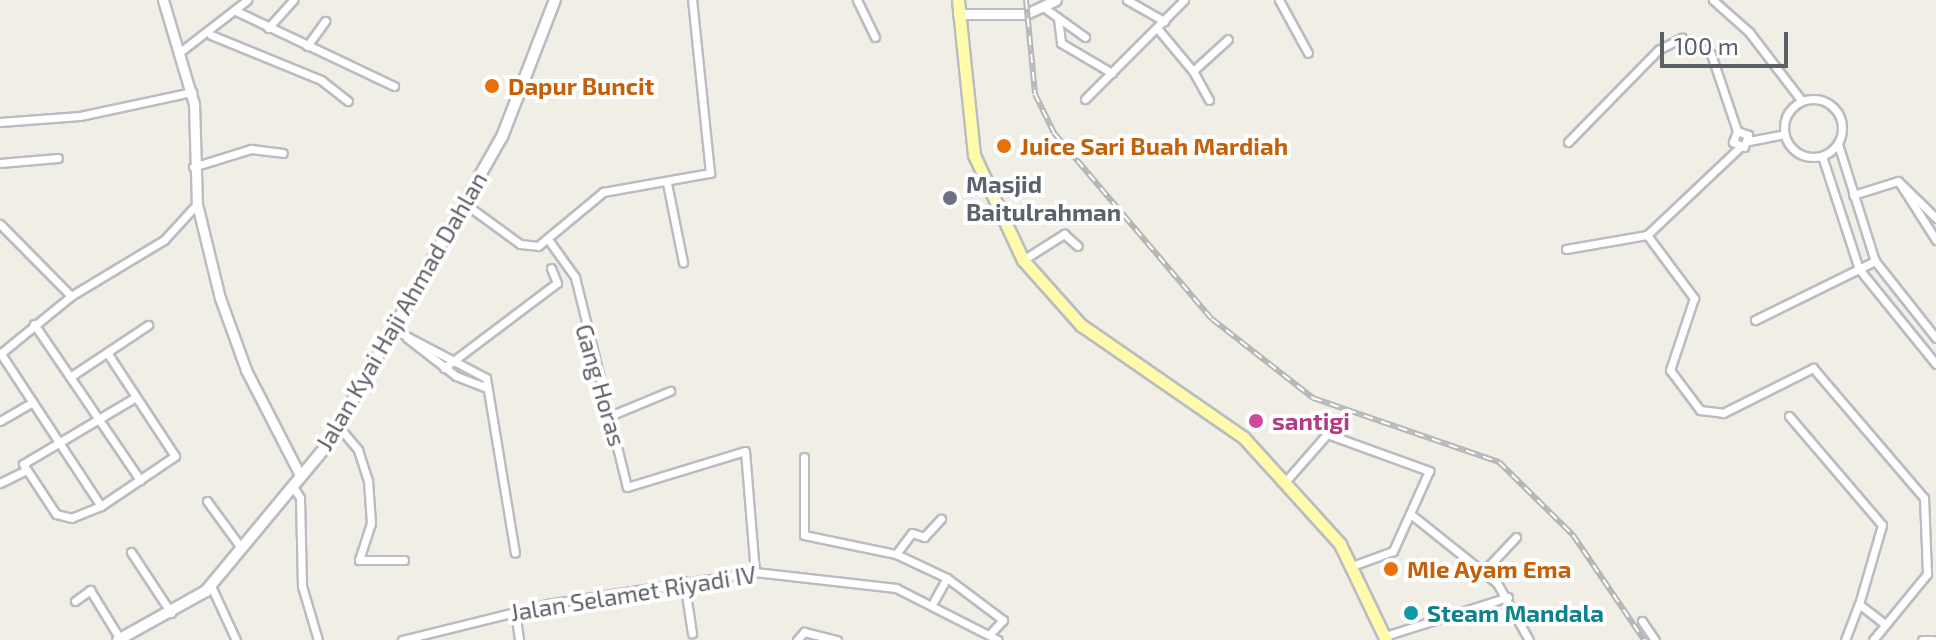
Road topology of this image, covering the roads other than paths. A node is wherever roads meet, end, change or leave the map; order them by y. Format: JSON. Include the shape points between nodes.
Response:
{"nodes":[{"id":1,"x":163,"y":0,"type":"edge"},
{"id":2,"x":247,"y":0,"type":"edge"},
{"id":3,"x":293,"y":0,"type":"edge"},
{"id":4,"x":555,"y":0,"type":"edge"},
{"id":5,"x":692,"y":0,"type":"edge"},
{"id":6,"x":857,"y":0,"type":"edge"},
{"id":7,"x":958,"y":0,"type":"edge"},
{"id":8,"x":1056,"y":0,"type":"edge"},
{"id":9,"x":1127,"y":0,"type":"edge"},
{"id":10,"x":1184,"y":0,"type":"edge"},
{"id":11,"x":1279,"y":0,"type":"edge"},
{"id":12,"x":1713,"y":0,"type":"edge"},
{"id":13,"x":1046,"y":9,"type":"junction"},
{"id":14,"x":236,"y":11,"type":"junction"},
{"id":15,"x":958,"y":14,"type":"junction"},
{"id":16,"x":1058,"y":18,"type":"junction"},
{"id":17,"x":325,"y":21,"type":"dead end"},
{"id":18,"x":1164,"y":21,"type":"junction"},
{"id":19,"x":268,"y":28,"type":"junction"},
{"id":20,"x":1157,"y":28,"type":"junction"},
{"id":21,"x":211,"y":35,"type":"junction"},
{"id":22,"x":875,"y":37,"type":"dead end"},
{"id":23,"x":1085,"y":37,"type":"dead end"},
{"id":24,"x":1228,"y":39,"type":"dead end"},
{"id":25,"x":307,"y":46,"type":"junction"},
{"id":26,"x":180,"y":52,"type":"junction"},
{"id":27,"x":1308,"y":53,"type":"dead end"},
{"id":28,"x":1193,"y":71,"type":"junction"},
{"id":29,"x":1112,"y":73,"type":"junction"},
{"id":30,"x":394,"y":86,"type":"dead end"},
{"id":31,"x":192,"y":92,"type":"junction"},
{"id":32,"x":1085,"y":99,"type":"dead end"},
{"id":33,"x":1209,"y":100,"type":"dead end"},
{"id":34,"x":348,"y":101,"type":"dead end"},
{"id":35,"x":1802,"y":101,"type":"junction"},
{"id":36,"x":0,"y":122,"type":"edge"},
{"id":37,"x":1737,"y":131,"type":"junction"},
{"id":38,"x":1784,"y":134,"type":"junction"},
{"id":39,"x":1749,"y":141,"type":"junction"},
{"id":40,"x":1568,"y":142,"type":"dead end"},
{"id":41,"x":1838,"y":144,"type":"junction"},
{"id":42,"x":1739,"y":148,"type":"junction"},
{"id":43,"x":283,"y":153,"type":"dead end"},
{"id":44,"x":1822,"y":156,"type":"junction"},
{"id":45,"x":58,"y":158,"type":"dead end"},
{"id":46,"x":0,"y":163,"type":"edge"},
{"id":47,"x":193,"y":167,"type":"junction"},
{"id":48,"x":1898,"y":181,"type":"junction"},
{"id":49,"x":667,"y":183,"type":"junction"},
{"id":50,"x":1853,"y":195,"type":"junction"},
{"id":51,"x":464,"y":203,"type":"junction"},
{"id":52,"x":197,"y":204,"type":"junction"},
{"id":53,"x":1936,"y":218,"type":"edge"},
{"id":54,"x":0,"y":224,"type":"edge"},
{"id":55,"x":1647,"y":235,"type":"junction"},
{"id":56,"x":1936,"y":240,"type":"edge"},
{"id":57,"x":550,"y":242,"type":"junction"},
{"id":58,"x":1078,"y":246,"type":"dead end"},
{"id":59,"x":1566,"y":249,"type":"dead end"},
{"id":60,"x":1023,"y":260,"type":"junction"},
{"id":61,"x":1875,"y":261,"type":"junction"},
{"id":62,"x":683,"y":262,"type":"dead end"},
{"id":63,"x":551,"y":268,"type":"dead end"},
{"id":64,"x":1859,"y":269,"type":"junction"},
{"id":65,"x":71,"y":296,"type":"junction"},
{"id":66,"x":1755,"y":320,"type":"dead end"},
{"id":67,"x":34,"y":324,"type":"junction"},
{"id":68,"x":148,"y":325,"type":"dead end"},
{"id":69,"x":393,"y":329,"type":"junction"},
{"id":70,"x":1936,"y":338,"type":"edge"},
{"id":71,"x":0,"y":354,"type":"edge"},
{"id":72,"x":108,"y":354,"type":"junction"},
{"id":73,"x":1936,"y":364,"type":"edge"},
{"id":74,"x":448,"y":366,"type":"junction"},
{"id":75,"x":70,"y":377,"type":"junction"},
{"id":76,"x":670,"y":391,"type":"dead end"},
{"id":77,"x":136,"y":397,"type":"junction"},
{"id":78,"x":33,"y":402,"type":"junction"},
{"id":79,"x":612,"y":415,"type":"junction"},
{"id":80,"x":1789,"y":416,"type":"dead end"},
{"id":81,"x":98,"y":419,"type":"junction"},
{"id":82,"x":0,"y":421,"type":"edge"},
{"id":83,"x":339,"y":427,"type":"junction"},
{"id":84,"x":60,"y":443,"type":"junction"},
{"id":85,"x":804,"y":457,"type":"dead end"},
{"id":86,"x":25,"y":471,"type":"junction"},
{"id":87,"x":300,"y":475,"type":"junction"},
{"id":88,"x":140,"y":480,"type":"junction"},
{"id":89,"x":1285,"y":482,"type":"junction"},
{"id":90,"x":0,"y":483,"type":"edge"},
{"id":91,"x":292,"y":485,"type":"junction"},
{"id":92,"x":207,"y":501,"type":"dead end"},
{"id":93,"x":101,"y":506,"type":"junction"},
{"id":94,"x":1413,"y":516,"type":"junction"},
{"id":95,"x":941,"y":519,"type":"dead end"},
{"id":96,"x":1516,"y":537,"type":"dead end"},
{"id":97,"x":244,"y":551,"type":"junction"},
{"id":98,"x":131,"y":552,"type":"dead end"},
{"id":99,"x":515,"y":553,"type":"dead end"},
{"id":100,"x":896,"y":554,"type":"junction"},
{"id":101,"x":404,"y":560,"type":"dead end"},
{"id":102,"x":1355,"y":565,"type":"junction"},
{"id":103,"x":755,"y":572,"type":"junction"},
{"id":104,"x":1483,"y":572,"type":"junction"},
{"id":105,"x":947,"y":578,"type":"junction"},
{"id":106,"x":684,"y":581,"type":"junction"},
{"id":107,"x":211,"y":586,"type":"junction"},
{"id":108,"x":1508,"y":597,"type":"junction"},
{"id":109,"x":75,"y":601,"type":"dead end"},
{"id":110,"x":934,"y":601,"type":"junction"},
{"id":111,"x":1859,"y":604,"type":"junction"},
{"id":112,"x":515,"y":611,"type":"junction"},
{"id":113,"x":171,"y":613,"type":"junction"},
{"id":114,"x":1642,"y":621,"type":"dead end"},
{"id":115,"x":1885,"y":624,"type":"junction"},
{"id":116,"x":692,"y":633,"type":"dead end"},
{"id":117,"x":990,"y":634,"type":"junction"},
{"id":118,"x":1386,"y":638,"type":"edge"},
{"id":119,"x":119,"y":639,"type":"edge"},
{"id":120,"x":236,"y":640,"type":"edge"},
{"id":121,"x":318,"y":640,"type":"edge"},
{"id":122,"x":402,"y":640,"type":"edge"},
{"id":123,"x":519,"y":640,"type":"edge"},
{"id":124,"x":797,"y":640,"type":"edge"},
{"id":125,"x":837,"y":640,"type":"edge"},
{"id":126,"x":998,"y":640,"type":"edge"},
{"id":127,"x":1529,"y":640,"type":"edge"},
{"id":128,"x":1655,"y":640,"type":"edge"},
{"id":129,"x":1845,"y":640,"type":"edge"},
{"id":130,"x":1873,"y":640,"type":"edge"},
{"id":131,"x":1922,"y":640,"type":"edge"},
{"id":132,"x":1933,"y":640,"type":"edge"}],
"edges":[{"from":1,"to":26,"type":"street"},
{"from":2,"to":14,"type":"street"},
{"from":3,"to":19,"type":"street"},
{"from":4,"to":51,"type":"main road","name":"Jalan Kyai Haji Ahmad Dahlan","via":[[512,117]]},
{"from":5,"to":49,"type":"street","via":[[712,169],[700,179]]},
{"from":6,"to":22,"type":"street"},
{"from":7,"to":15,"type":"main road"},
{"from":8,"to":13,"type":"street"},
{"from":9,"to":18,"type":"street"},
{"from":10,"to":18,"type":"street"},
{"from":11,"to":27,"type":"street"},
{"from":12,"to":35,"type":"street"},
{"from":13,"to":15,"type":"street"},
{"from":13,"to":16,"type":"street"},
{"from":14,"to":19,"type":"street"},
{"from":14,"to":21,"type":"street"},
{"from":15,"to":60,"type":"main road","via":[[974,155]]},
{"from":16,"to":23,"type":"street"},
{"from":16,"to":29,"type":"street","via":[[1061,43]]},
{"from":17,"to":25,"type":"street"},
{"from":18,"to":20,"type":"street"},
{"from":19,"to":25,"type":"street"},
{"from":20,"to":28,"type":"street"},
{"from":20,"to":29,"type":"street"},
{"from":21,"to":26,"type":"street"},
{"from":21,"to":34,"type":"street","via":[[321,80]]},
{"from":24,"to":28,"type":"street"},
{"from":25,"to":30,"type":"street"},
{"from":26,"to":31,"type":"street"},
{"from":28,"to":33,"type":"street"},
{"from":29,"to":32,"type":"street"},
{"from":31,"to":36,"type":"street","via":[[80,116]]},
{"from":31,"to":47,"type":"street"},
{"from":35,"to":38,"type":"street","via":[[1791,108]]},
{"from":35,"to":41,"type":"street","via":[[1834,107],[1841,118]]},
{"from":37,"to":39,"type":"street"},
{"from":37,"to":40,"type":"street","via":[[1711,54],[1682,38],[1658,50]]},
{"from":37,"to":42,"type":"street","via":[[1732,138]]},
{"from":38,"to":39,"type":"street"},
{"from":38,"to":44,"type":"street","via":[[1806,156]]},
{"from":39,"to":42,"type":"street"},
{"from":41,"to":44,"type":"street"},
{"from":41,"to":50,"type":"street"},
{"from":42,"to":55,"type":"street"},
{"from":43,"to":47,"type":"street","via":[[251,149]]},
{"from":44,"to":64,"type":"street"},
{"from":45,"to":46,"type":"street"},
{"from":47,"to":52,"type":"street"},
{"from":48,"to":50,"type":"street"},
{"from":48,"to":53,"type":"street"},
{"from":48,"to":56,"type":"street"},
{"from":49,"to":57,"type":"street","via":[[601,193]]},
{"from":49,"to":62,"type":"street"},
{"from":50,"to":61,"type":"street"},
{"from":51,"to":57,"type":"street","via":[[523,245]]},
{"from":51,"to":69,"type":"main road","name":"Jalan Kyai Haji Ahmad Dahlan"},
{"from":52,"to":65,"type":"street","via":[[164,240]]},
{"from":52,"to":87,"type":"street","via":[[238,352]]},
{"from":54,"to":65,"type":"street"},
{"from":55,"to":59,"type":"street"},
{"from":55,"to":115,"type":"street","via":[[1694,298],[1670,370],[1700,410],[1723,413],[1813,368],[1924,498],[1928,569]]},
{"from":57,"to":79,"type":"street","name":"Gang Horas","via":[[573,271],[584,337]]},
{"from":58,"to":60,"type":"street","via":[[1064,234]]},
{"from":60,"to":89,"type":"main road","via":[[1060,308],[1226,422]]},
{"from":61,"to":64,"type":"street"},
{"from":61,"to":70,"type":"street"},
{"from":63,"to":74,"type":"street","via":[[557,283]]},
{"from":64,"to":66,"type":"street"},
{"from":64,"to":73,"type":"street"},
{"from":65,"to":67,"type":"street"},
{"from":67,"to":71,"type":"street"},
{"from":67,"to":75,"type":"street"},
{"from":68,"to":72,"type":"street"},
{"from":69,"to":74,"type":"street"},
{"from":69,"to":83,"type":"main road","name":"Jalan Kyai Haji Ahmad Dahlan"},
{"from":71,"to":78,"type":"street"},
{"from":72,"to":75,"type":"street"},
{"from":72,"to":77,"type":"street"},
{"from":74,"to":99,"type":"street","via":[[486,378]]},
{"from":75,"to":81,"type":"street"},
{"from":76,"to":79,"type":"street"},
{"from":77,"to":81,"type":"street"},
{"from":77,"to":88,"type":"street","via":[[175,454]]},
{"from":78,"to":82,"type":"street"},
{"from":78,"to":84,"type":"street"},
{"from":79,"to":103,"type":"street","name":"Gang Horas","via":[[628,488],[745,451]]},
{"from":80,"to":111,"type":"street","via":[[1882,525]]},
{"from":81,"to":84,"type":"street"},
{"from":81,"to":88,"type":"street"},
{"from":83,"to":87,"type":"main road","name":"Jalan Kyai Haji Ahmad Dahlan"},
{"from":83,"to":101,"type":"street","via":[[361,455],[370,492],[371,523],[359,560]]},
{"from":84,"to":86,"type":"street","via":[[24,463]]},
{"from":84,"to":93,"type":"street"},
{"from":85,"to":100,"type":"street","via":[[804,535]]},
{"from":86,"to":90,"type":"street"},
{"from":86,"to":93,"type":"street","via":[[47,505],[68,519]]},
{"from":87,"to":91,"type":"main road","name":"Jalan Kyai Haji Ahmad Dahlan"},
{"from":88,"to":93,"type":"street"},
{"from":89,"to":94,"type":"street","via":[[1327,434],[1426,468]]},
{"from":89,"to":102,"type":"main road"},
{"from":91,"to":97,"type":"main road","name":"Jalan Kyai Haji Ahmad Dahlan"},
{"from":91,"to":121,"type":"street","via":[[300,498],[302,586]]},
{"from":92,"to":97,"type":"street"},
{"from":94,"to":102,"type":"street","via":[[1393,551]]},
{"from":94,"to":104,"type":"street"},
{"from":95,"to":100,"type":"street","via":[[924,537],[912,533]]},
{"from":96,"to":104,"type":"street"},
{"from":97,"to":107,"type":"main road","name":"Jalan Kyai Haji Ahmad Dahlan"},
{"from":98,"to":113,"type":"street"},
{"from":100,"to":105,"type":"street"},
{"from":102,"to":118,"type":"main road"},
{"from":103,"to":106,"type":"street","name":"Jalan Selamet Riyadi IV"},
{"from":103,"to":110,"type":"street","name":"Jalan Selamet Riyadi IV","via":[[864,581]]},
{"from":104,"to":108,"type":"street"},
{"from":105,"to":110,"type":"street"},
{"from":105,"to":117,"type":"street","via":[[1003,620]]},
{"from":106,"to":112,"type":"street","name":"Jalan Selamet Riyadi IV"},
{"from":106,"to":116,"type":"street"},
{"from":107,"to":113,"type":"main road","name":"Jalan Kyai Haji Ahmad Dahlan"},
{"from":107,"to":120,"type":"street"},
{"from":108,"to":118,"type":"street"},
{"from":108,"to":127,"type":"street"},
{"from":109,"to":119,"type":"street","via":[[90,590]]},
{"from":110,"to":117,"type":"street","name":"Jalan Selamet Riyadi IV"},
{"from":111,"to":115,"type":"street"},
{"from":111,"to":129,"type":"street"},
{"from":112,"to":122,"type":"street","name":"Jalan Selamet Riyadi IV"},
{"from":112,"to":123,"type":"street"},
{"from":113,"to":119,"type":"main road","name":"Jalan Kyai Haji Ahmad Dahlan"},
{"from":114,"to":128,"type":"street"},
{"from":115,"to":130,"type":"street"},
{"from":117,"to":126,"type":"street","name":"Jalan Selamet Riyadi IV"},
{"from":124,"to":125,"type":"street","via":[[804,632]]},
{"from":131,"to":132,"type":"street"}]}
